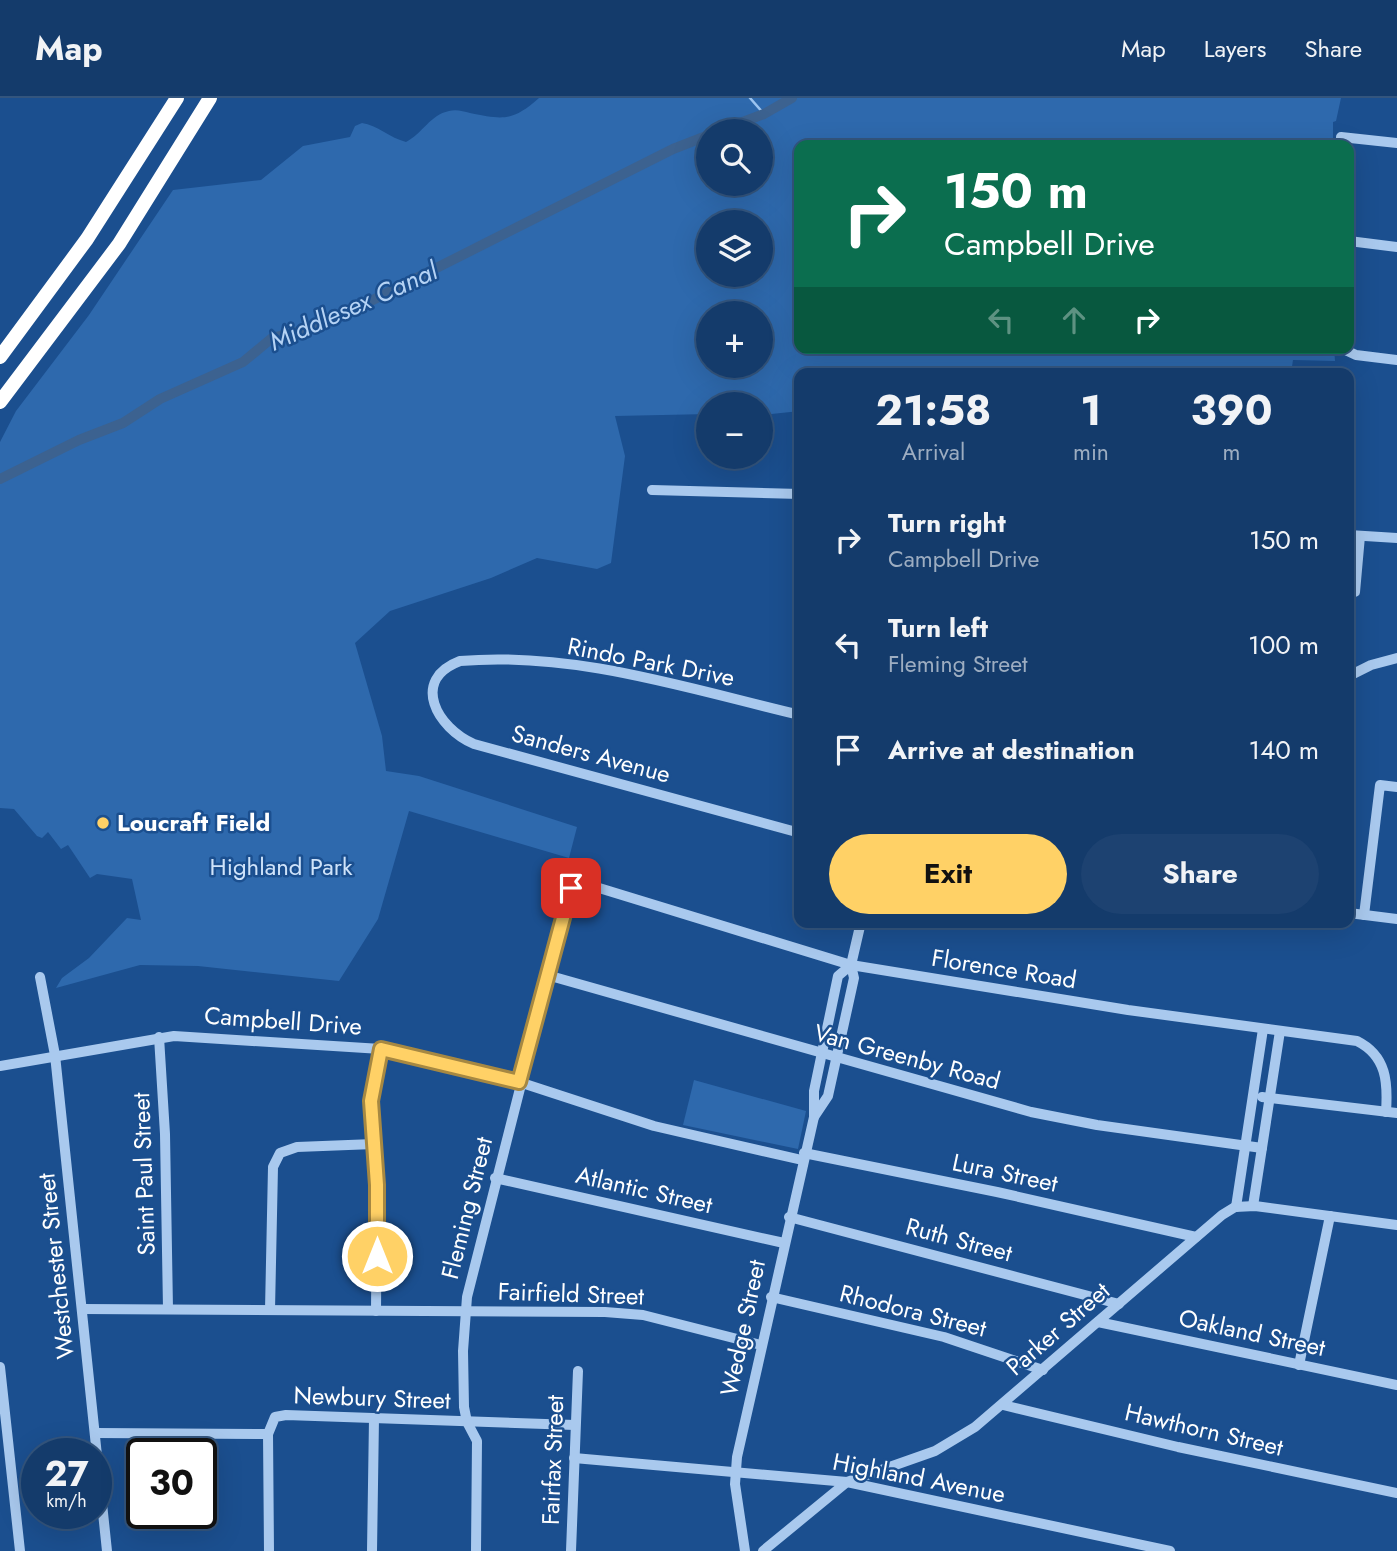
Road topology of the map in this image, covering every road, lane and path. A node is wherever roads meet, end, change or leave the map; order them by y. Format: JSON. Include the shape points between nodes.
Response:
{"nodes":[{"id":1,"x":177,"y":98,"type":"edge"},
{"id":2,"x":210,"y":98,"type":"edge"},
{"id":3,"x":1354,"y":141,"type":"edge"},
{"id":4,"x":1397,"y":143,"type":"edge"},
{"id":5,"x":1354,"y":242,"type":"edge"},
{"id":6,"x":1397,"y":247,"type":"edge"},
{"id":7,"x":1354,"y":352,"type":"edge"},
{"id":8,"x":0,"y":357,"type":"edge"},
{"id":9,"x":1397,"y":360,"type":"edge"},
{"id":10,"x":0,"y":402,"type":"edge"},
{"id":11,"x":652,"y":490,"type":"dead end"},
{"id":12,"x":794,"y":494,"type":"edge"},
{"id":13,"x":1355,"y":535,"type":"edge"},
{"id":14,"x":1397,"y":538,"type":"edge"},
{"id":15,"x":1355,"y":592,"type":"dead end"},
{"id":16,"x":1397,"y":658,"type":"edge"},
{"id":17,"x":451,"y":665,"type":"joint"},
{"id":18,"x":1354,"y":674,"type":"edge"},
{"id":19,"x":794,"y":714,"type":"edge"},
{"id":20,"x":1397,"y":787,"type":"edge"},
{"id":21,"x":794,"y":831,"type":"edge"},
{"id":22,"x":573,"y":880,"type":"joint"},
{"id":23,"x":1354,"y":914,"type":"edge"},
{"id":24,"x":1364,"y":915,"type":"junction"},
{"id":25,"x":1397,"y":919,"type":"edge"},
{"id":26,"x":860,"y":928,"type":"edge"},
{"id":27,"x":851,"y":965,"type":"junction"},
{"id":28,"x":547,"y":975,"type":"junction"},
{"id":29,"x":40,"y":977,"type":"dead end"},
{"id":30,"x":1263,"y":1029,"type":"junction"},
{"id":31,"x":1280,"y":1031,"type":"junction"},
{"id":32,"x":159,"y":1037,"type":"junction"},
{"id":33,"x":381,"y":1049,"type":"junction"},
{"id":34,"x":55,"y":1055,"type":"junction"},
{"id":35,"x":822,"y":1055,"type":"junction"},
{"id":36,"x":836,"y":1060,"type":"junction"},
{"id":37,"x":0,"y":1066,"type":"edge"},
{"id":38,"x":519,"y":1082,"type":"junction"},
{"id":39,"x":1253,"y":1096,"type":"junction"},
{"id":40,"x":1269,"y":1098,"type":"junction"},
{"id":41,"x":1392,"y":1113,"type":"edge"},
{"id":42,"x":814,"y":1117,"type":"junction"},
{"id":43,"x":374,"y":1144,"type":"junction"},
{"id":44,"x":1245,"y":1146,"type":"junction"},
{"id":45,"x":1262,"y":1148,"type":"junction"},
{"id":46,"x":803,"y":1157,"type":"junction"},
{"id":47,"x":495,"y":1178,"type":"junction"},
{"id":48,"x":1253,"y":1206,"type":"junction"},
{"id":49,"x":1237,"y":1207,"type":"junction"},
{"id":50,"x":1331,"y":1216,"type":"junction"},
{"id":51,"x":789,"y":1217,"type":"junction"},
{"id":52,"x":1397,"y":1225,"type":"edge"},
{"id":53,"x":1196,"y":1237,"type":"junction"},
{"id":54,"x":783,"y":1243,"type":"junction"},
{"id":55,"x":771,"y":1297,"type":"junction"},
{"id":56,"x":1118,"y":1304,"type":"junction"},
{"id":57,"x":82,"y":1309,"type":"junction"},
{"id":58,"x":168,"y":1309,"type":"junction"},
{"id":59,"x":270,"y":1310,"type":"junction"},
{"id":60,"x":376,"y":1311,"type":"junction"},
{"id":61,"x":465,"y":1312,"type":"junction"},
{"id":62,"x":1098,"y":1322,"type":"junction"},
{"id":63,"x":761,"y":1345,"type":"junction"},
{"id":64,"x":1299,"y":1365,"type":"junction"},
{"id":65,"x":0,"y":1370,"type":"edge"},
{"id":66,"x":1043,"y":1370,"type":"junction"},
{"id":67,"x":578,"y":1371,"type":"dead end"},
{"id":68,"x":1397,"y":1385,"type":"edge"},
{"id":69,"x":1003,"y":1405,"type":"junction"},
{"id":70,"x":374,"y":1418,"type":"junction"},
{"id":71,"x":467,"y":1422,"type":"junction"},
{"id":72,"x":575,"y":1425,"type":"junction"},
{"id":73,"x":95,"y":1433,"type":"junction"},
{"id":74,"x":268,"y":1434,"type":"junction"},
{"id":75,"x":573,"y":1458,"type":"junction"},
{"id":76,"x":735,"y":1473,"type":"junction"},
{"id":77,"x":847,"y":1482,"type":"junction"},
{"id":78,"x":1397,"y":1493,"type":"edge"},
{"id":79,"x":20,"y":1551,"type":"edge"},
{"id":80,"x":107,"y":1551,"type":"edge"},
{"id":81,"x":269,"y":1551,"type":"edge"},
{"id":82,"x":372,"y":1551,"type":"edge"},
{"id":83,"x":476,"y":1551,"type":"edge"},
{"id":84,"x":571,"y":1551,"type":"edge"},
{"id":85,"x":744,"y":1551,"type":"edge"},
{"id":86,"x":763,"y":1551,"type":"edge"},
{"id":87,"x":1170,"y":1551,"type":"edge"}],
"edges":[{"from":1,"to":8,"type":"highway","via":[[88,239]]},
{"from":2,"to":10,"type":"highway","via":[[119,244]]},
{"from":3,"to":4,"type":"street"},
{"from":5,"to":6,"type":"street"},
{"from":7,"to":9,"type":"street"},
{"from":11,"to":12,"type":"street"},
{"from":13,"to":14,"type":"street"},
{"from":13,"to":15,"type":"street"},
{"from":16,"to":18,"type":"street"},
{"from":17,"to":19,"type":"street","name":"Rindo Park Drive","via":[[479,660],[608,670]]},
{"from":17,"to":21,"type":"street","name":"Sanders Avenue","via":[[437,675],[433,696],[443,722],[462,739]]},
{"from":20,"to":24,"type":"street","via":[[1380,785]]},
{"from":22,"to":27,"type":"street","name":"Florence Road"},
{"from":22,"to":28,"type":"street","name":"Fleming Street"},
{"from":23,"to":24,"type":"street"},
{"from":24,"to":25,"type":"street"},
{"from":26,"to":27,"type":"street"},
{"from":27,"to":30,"type":"street","name":"Florence Road"},
{"from":27,"to":35,"type":"street","name":"Wedge Street","via":[[838,976]]},
{"from":27,"to":36,"type":"street","name":"Wedge Street","via":[[854,978]]},
{"from":28,"to":35,"type":"street","name":"Van Greenby Road"},
{"from":28,"to":38,"type":"street","name":"Fleming Street"},
{"from":29,"to":34,"type":"street","name":"Westchester Street"},
{"from":30,"to":31,"type":"street","name":"Florence Road"},
{"from":30,"to":39,"type":"street"},
{"from":31,"to":40,"type":"street"},
{"from":31,"to":41,"type":"street","name":"Florence Road","via":[[1347,1039],[1367,1046],[1384,1070]]},
{"from":32,"to":33,"type":"street","name":"Campbell Drive"},
{"from":32,"to":34,"type":"street","name":"Campbell Drive"},
{"from":32,"to":58,"type":"street","name":"Saint Paul Street"},
{"from":33,"to":38,"type":"street","name":"Campbell Drive"},
{"from":33,"to":43,"type":"street","via":[[371,1101]]},
{"from":34,"to":37,"type":"street","name":"Campbell Drive"},
{"from":34,"to":57,"type":"street","name":"Westchester Street"},
{"from":35,"to":36,"type":"street","name":"Van Greenby Road"},
{"from":35,"to":42,"type":"street","name":"Wedge Street"},
{"from":36,"to":42,"type":"street","name":"Wedge Street","via":[[828,1096]]},
{"from":36,"to":44,"type":"street","name":"Van Greenby Road","via":[[1063,1119]]},
{"from":38,"to":46,"type":"street","name":"Campbell Drive","via":[[654,1126]]},
{"from":38,"to":47,"type":"street","name":"Fleming Street"},
{"from":39,"to":40,"type":"street"},
{"from":39,"to":44,"type":"street"},
{"from":40,"to":41,"type":"street"},
{"from":40,"to":45,"type":"street"},
{"from":42,"to":46,"type":"street","name":"Wedge Street"},
{"from":43,"to":59,"type":"street","via":[[297,1147],[281,1152],[273,1167]]},
{"from":43,"to":60,"type":"street"},
{"from":44,"to":45,"type":"street","name":"Van Greenby Road"},
{"from":44,"to":49,"type":"street"},
{"from":45,"to":48,"type":"street"},
{"from":46,"to":51,"type":"street","name":"Wedge Street"},
{"from":46,"to":53,"type":"street","name":"Lura Street","via":[[997,1192]]},
{"from":47,"to":54,"type":"street","name":"Atlantic Street"},
{"from":47,"to":61,"type":"street","name":"Fleming Street"},
{"from":48,"to":49,"type":"street"},
{"from":48,"to":50,"type":"street"},
{"from":49,"to":53,"type":"street","name":"Parker Street"},
{"from":50,"to":52,"type":"street"},
{"from":50,"to":64,"type":"street"},
{"from":51,"to":54,"type":"street","name":"Wedge Street"},
{"from":51,"to":56,"type":"street","name":"Ruth Street"},
{"from":53,"to":56,"type":"street","name":"Parker Street"},
{"from":54,"to":55,"type":"street","name":"Wedge Street"},
{"from":55,"to":63,"type":"street","name":"Wedge Street"},
{"from":55,"to":66,"type":"street","name":"Rhodora Street","via":[[944,1337]]},
{"from":56,"to":62,"type":"street","name":"Parker Street"},
{"from":57,"to":58,"type":"street","name":"Fairfield Street"},
{"from":57,"to":73,"type":"street","name":"Westchester Street"},
{"from":58,"to":59,"type":"street","name":"Fairfield Street"},
{"from":59,"to":60,"type":"street","name":"Fairfield Street"},
{"from":60,"to":61,"type":"street","name":"Fairfield Street"},
{"from":61,"to":63,"type":"street","name":"Fairfield Street","via":[[622,1313]]},
{"from":61,"to":71,"type":"street","name":"Fleming Street"},
{"from":62,"to":64,"type":"street","name":"Oakland Street"},
{"from":62,"to":66,"type":"street","name":"Parker Street"},
{"from":63,"to":76,"type":"street","name":"Wedge Street"},
{"from":64,"to":68,"type":"street","name":"Oakland Street"},
{"from":65,"to":79,"type":"street"},
{"from":66,"to":69,"type":"street","name":"Parker Street"},
{"from":67,"to":72,"type":"street","name":"Fairfax Street"},
{"from":69,"to":77,"type":"street","name":"Parker Street","via":[[934,1451]]},
{"from":69,"to":78,"type":"street","name":"Hawthorn Street"},
{"from":70,"to":71,"type":"street","name":"Newbury Street"},
{"from":70,"to":74,"type":"street","name":"Newbury Street","via":[[279,1416],[271,1421]]},
{"from":70,"to":82,"type":"street"},
{"from":71,"to":72,"type":"street","name":"Newbury Street"},
{"from":71,"to":83,"type":"street","name":"Fleming Street","via":[[477,1441]]},
{"from":72,"to":75,"type":"street","name":"Fairfax Street"},
{"from":73,"to":74,"type":"street","name":"Newbury Street"},
{"from":73,"to":80,"type":"street","name":"Westchester Street"},
{"from":74,"to":81,"type":"street"},
{"from":75,"to":76,"type":"street","name":"Highland Avenue"},
{"from":75,"to":84,"type":"street","name":"Fairfax Street"},
{"from":76,"to":77,"type":"street","name":"Highland Avenue"},
{"from":76,"to":85,"type":"street","name":"Wedge Street"},
{"from":77,"to":86,"type":"street","name":"Parker Street"},
{"from":77,"to":87,"type":"street","name":"Highland Avenue"}]}
